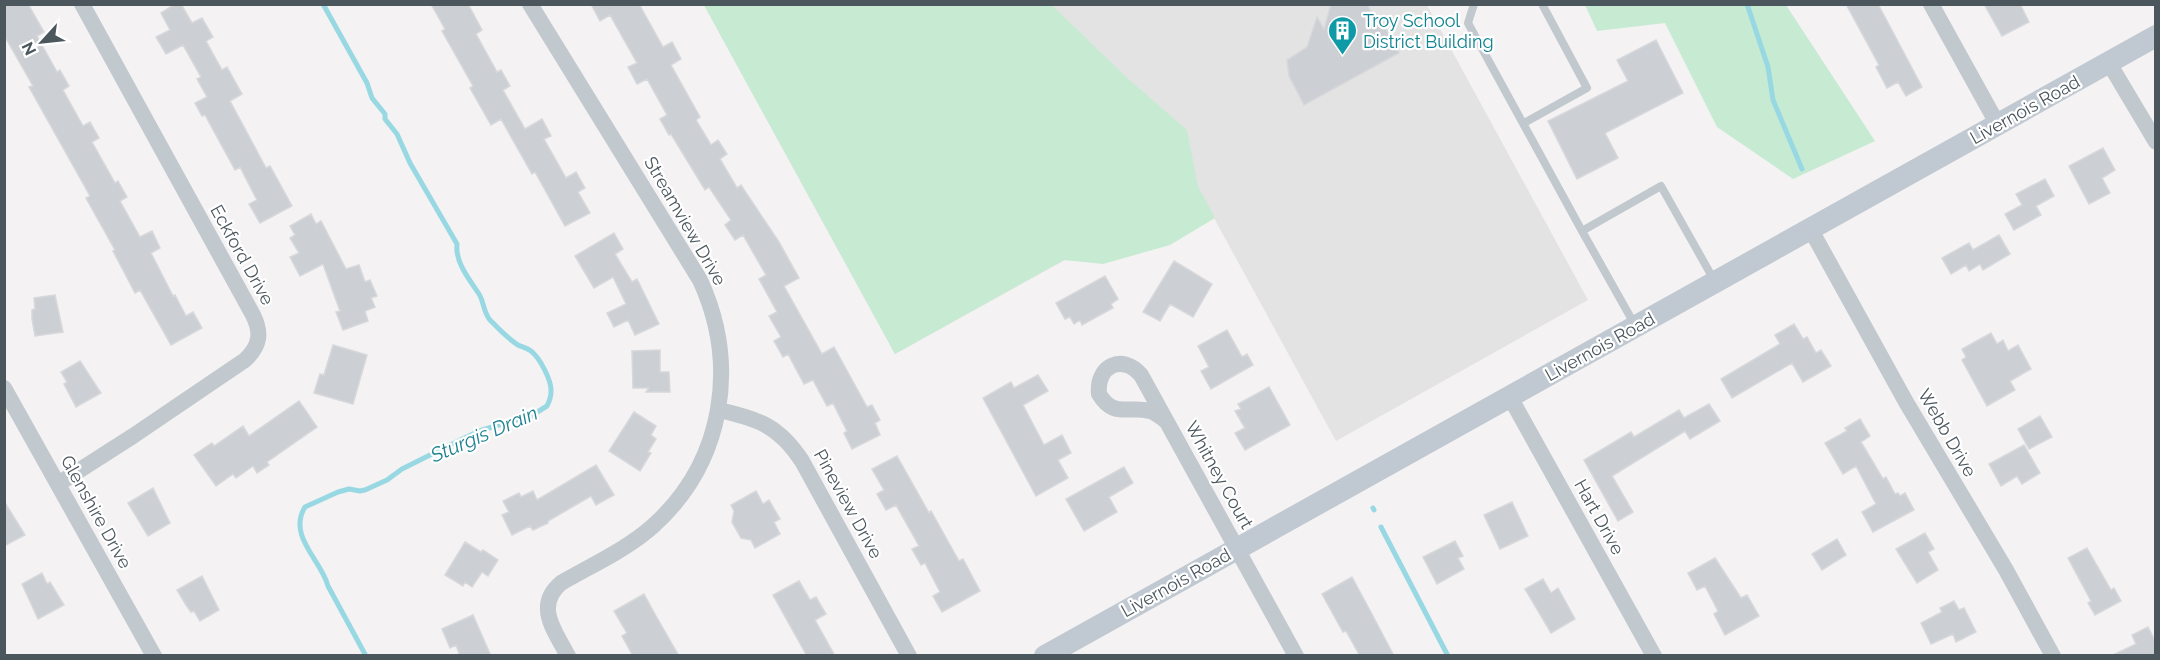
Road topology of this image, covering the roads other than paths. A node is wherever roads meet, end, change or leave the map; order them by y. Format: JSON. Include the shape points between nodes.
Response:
{"nodes":[{"id":1,"x":82,"y":4,"type":"edge"},
{"id":2,"x":530,"y":4,"type":"edge"},
{"id":3,"x":1474,"y":4,"type":"edge"},
{"id":4,"x":1542,"y":4,"type":"edge"},
{"id":5,"x":1931,"y":4,"type":"edge"},
{"id":6,"x":2156,"y":36,"type":"edge"},
{"id":7,"x":2109,"y":63,"type":"junction"},
{"id":8,"x":1524,"y":123,"type":"junction"},
{"id":9,"x":1998,"y":125,"type":"junction"},
{"id":10,"x":2156,"y":142,"type":"edge"},
{"id":11,"x":1811,"y":230,"type":"junction"},
{"id":12,"x":1582,"y":231,"type":"junction"},
{"id":13,"x":1715,"y":283,"type":"junction"},
{"id":14,"x":1636,"y":327,"type":"junction"},
{"id":15,"x":4,"y":388,"type":"edge"},
{"id":16,"x":1510,"y":397,"type":"junction"},
{"id":17,"x":718,"y":410,"type":"junction"},
{"id":18,"x":1166,"y":421,"type":"dead end"},
{"id":19,"x":58,"y":484,"type":"junction"},
{"id":20,"x":1238,"y":549,"type":"junction"},
{"id":21,"x":154,"y":656,"type":"edge"},
{"id":22,"x":568,"y":656,"type":"edge"},
{"id":23,"x":909,"y":656,"type":"edge"},
{"id":24,"x":1045,"y":656,"type":"edge"},
{"id":25,"x":1296,"y":656,"type":"edge"},
{"id":26,"x":1654,"y":656,"type":"edge"},
{"id":27,"x":2053,"y":656,"type":"edge"}],
"edges":[{"from":1,"to":19,"type":"street","name":"Eckford Drive","via":[[253,315],[259,340],[245,360]]},
{"from":2,"to":17,"type":"street","name":"Streamview Drive","via":[[700,280],[714,312],[719,341],[722,372]]},
{"from":3,"to":8,"type":"lane","via":[[1468,22]]},
{"from":4,"to":8,"type":"lane","via":[[1587,88]]},
{"from":5,"to":9,"type":"street"},
{"from":6,"to":7,"type":"main road","name":"Livernois Road"},
{"from":7,"to":9,"type":"main road","name":"Livernois Road"},
{"from":7,"to":10,"type":"street"},
{"from":8,"to":12,"type":"lane"},
{"from":9,"to":11,"type":"main road","name":"Livernois Road"},
{"from":11,"to":13,"type":"main road","name":"Livernois Road"},
{"from":11,"to":27,"type":"street","name":"Webb Drive"},
{"from":12,"to":13,"type":"lane","via":[[1661,186]]},
{"from":12,"to":14,"type":"lane"},
{"from":13,"to":14,"type":"main road","name":"Livernois Road"},
{"from":14,"to":16,"type":"main road","name":"Livernois Road"},
{"from":15,"to":19,"type":"street","name":"Glenshire Drive"},
{"from":16,"to":20,"type":"main road","name":"Livernois Road"},
{"from":16,"to":26,"type":"street","name":"Hart Drive"},
{"from":17,"to":22,"type":"street","name":"Streamview Drive","via":[[704,457],[669,510],[632,543],[552,591],[547,609],[549,619]]},
{"from":17,"to":23,"type":"street","name":"Pineview Drive","via":[[757,420],[791,444]]},
{"from":18,"to":20,"type":"street","name":"Whitney Court"},
{"from":19,"to":21,"type":"street","name":"Glenshire Drive"},
{"from":20,"to":24,"type":"main road","name":"Livernois Road"},
{"from":20,"to":25,"type":"street","name":"Whitney Court"}]}
